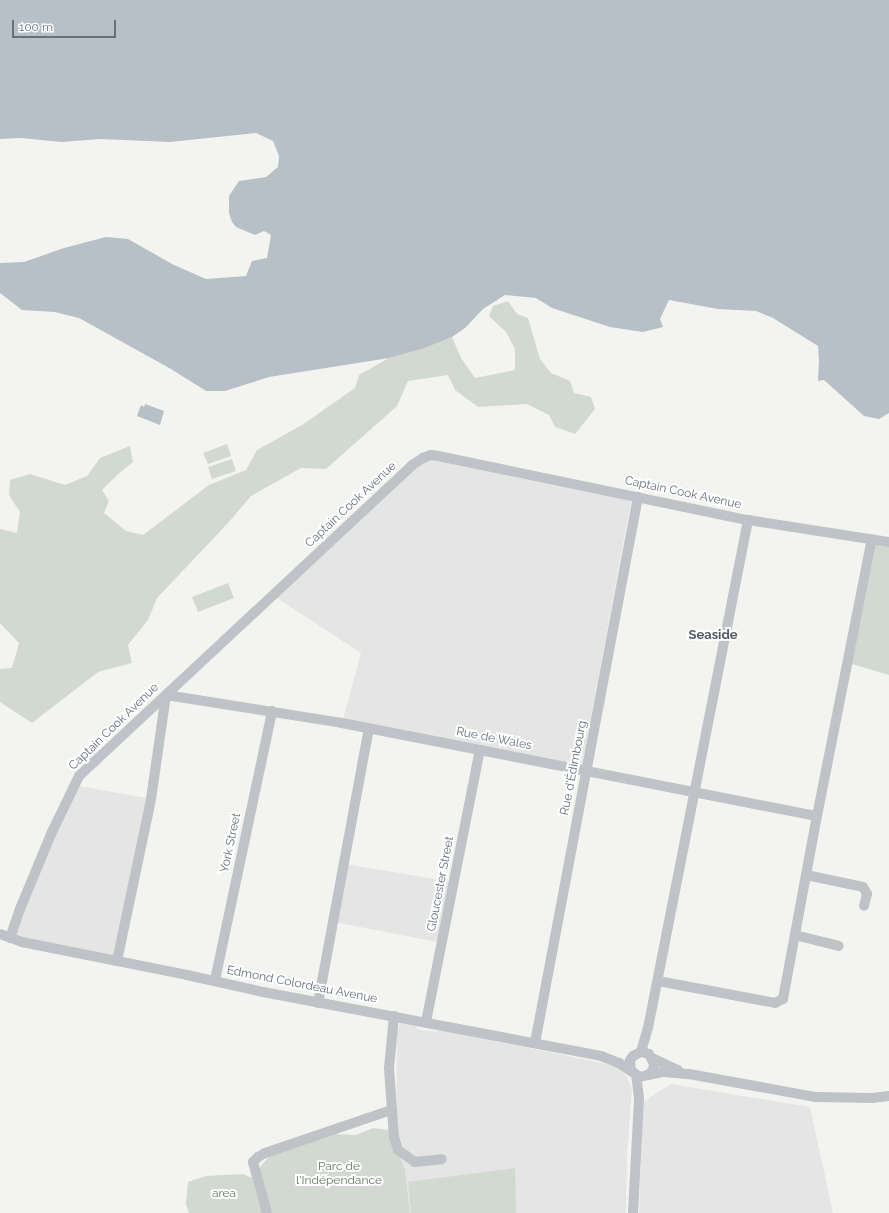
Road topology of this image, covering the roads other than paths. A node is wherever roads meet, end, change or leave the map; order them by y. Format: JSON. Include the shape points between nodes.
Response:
{"nodes":[{"id":1,"x":638,"y":497,"type":"junction"},
{"id":2,"x":748,"y":520,"type":"junction"},
{"id":3,"x":872,"y":539,"type":"junction"},
{"id":4,"x":889,"y":542,"type":"edge"},
{"id":5,"x":166,"y":695,"type":"junction"},
{"id":6,"x":272,"y":711,"type":"junction"},
{"id":7,"x":369,"y":729,"type":"junction"},
{"id":8,"x":480,"y":750,"type":"junction"},
{"id":9,"x":587,"y":770,"type":"junction"},
{"id":10,"x":696,"y":793,"type":"junction"},
{"id":11,"x":817,"y":816,"type":"junction"},
{"id":12,"x":806,"y":875,"type":"junction"},
{"id":13,"x":864,"y":906,"type":"dead end"},
{"id":14,"x":0,"y":934,"type":"edge"},
{"id":15,"x":794,"y":935,"type":"junction"},
{"id":16,"x":10,"y":938,"type":"junction"},
{"id":17,"x":840,"y":946,"type":"dead end"},
{"id":18,"x":117,"y":961,"type":"junction"},
{"id":19,"x":215,"y":980,"type":"junction"},
{"id":20,"x":658,"y":980,"type":"junction"},
{"id":21,"x":318,"y":1003,"type":"junction"},
{"id":22,"x":394,"y":1016,"type":"junction"},
{"id":23,"x":426,"y":1022,"type":"junction"},
{"id":24,"x":535,"y":1043,"type":"junction"},
{"id":25,"x":644,"y":1055,"type":"junction"},
{"id":26,"x":601,"y":1056,"type":"junction"},
{"id":27,"x":640,"y":1074,"type":"junction"},
{"id":28,"x":689,"y":1074,"type":"junction"},
{"id":29,"x":889,"y":1096,"type":"edge"},
{"id":30,"x":391,"y":1110,"type":"junction"},
{"id":31,"x":442,"y":1159,"type":"dead end"},
{"id":32,"x":267,"y":1213,"type":"edge"},
{"id":33,"x":633,"y":1213,"type":"edge"}],
"edges":[{"from":1,"to":2,"type":"street","name":"Captain Cook Avenue"},
{"from":1,"to":5,"type":"street","name":"Captain Cook Avenue","via":[[438,456],[422,458]]},
{"from":1,"to":9,"type":"street","name":"Rue d'Édimbourg"},
{"from":2,"to":3,"type":"street","name":"Captain Cook Avenue"},
{"from":2,"to":10,"type":"street"},
{"from":3,"to":4,"type":"street","name":"Captain Cook Avenue"},
{"from":3,"to":11,"type":"street"},
{"from":5,"to":6,"type":"street","name":"Rue de Wales"},
{"from":5,"to":16,"type":"street","name":"Captain Cook Avenue","via":[[79,776],[51,834]]},
{"from":5,"to":18,"type":"street","via":[[151,799]]},
{"from":6,"to":7,"type":"street","name":"Rue de Wales"},
{"from":6,"to":19,"type":"street","name":"York Street"},
{"from":7,"to":8,"type":"street","name":"Rue de Wales"},
{"from":7,"to":21,"type":"street"},
{"from":8,"to":9,"type":"street","name":"Rue de Wales"},
{"from":8,"to":23,"type":"street","name":"Gloucester Street"},
{"from":9,"to":10,"type":"street","name":"Rue de Wales"},
{"from":9,"to":24,"type":"street","name":"Rue d'Édimbourg"},
{"from":10,"to":11,"type":"street","name":"Rue de Wales"},
{"from":10,"to":20,"type":"street"},
{"from":11,"to":12,"type":"street"},
{"from":12,"to":13,"type":"street","via":[[863,887],[867,894]]},
{"from":12,"to":15,"type":"street"},
{"from":14,"to":16,"type":"street","name":"Edmond Colordeau Avenue"},
{"from":15,"to":17,"type":"street"},
{"from":15,"to":20,"type":"street","via":[[783,999],[780,1002]]},
{"from":16,"to":18,"type":"street","name":"Edmond Colordeau Avenue"},
{"from":18,"to":19,"type":"street","name":"Edmond Colordeau Avenue"},
{"from":19,"to":21,"type":"street","name":"Edmond Colordeau Avenue"},
{"from":20,"to":25,"type":"street"},
{"from":21,"to":22,"type":"street","name":"Edmond Colordeau Avenue"},
{"from":22,"to":23,"type":"street","name":"Edmond Colordeau Avenue"},
{"from":22,"to":30,"type":"street","via":[[389,1068]]},
{"from":23,"to":24,"type":"street","name":"Edmond Colordeau Avenue"},
{"from":24,"to":26,"type":"street","name":"Edmond Colordeau Avenue"},
{"from":25,"to":26,"type":"street"},
{"from":25,"to":27,"type":"street","via":[[630,1066]]},
{"from":25,"to":27,"type":"street","via":[[654,1064],[652,1070]]},
{"from":25,"to":28,"type":"street"},
{"from":26,"to":27,"type":"street"},
{"from":27,"to":28,"type":"street"},
{"from":27,"to":33,"type":"street"},
{"from":28,"to":29,"type":"street","via":[[816,1096]]},
{"from":30,"to":31,"type":"street","via":[[398,1150],[415,1162]]},
{"from":30,"to":32,"type":"street","via":[[258,1157],[254,1162]]}]}
